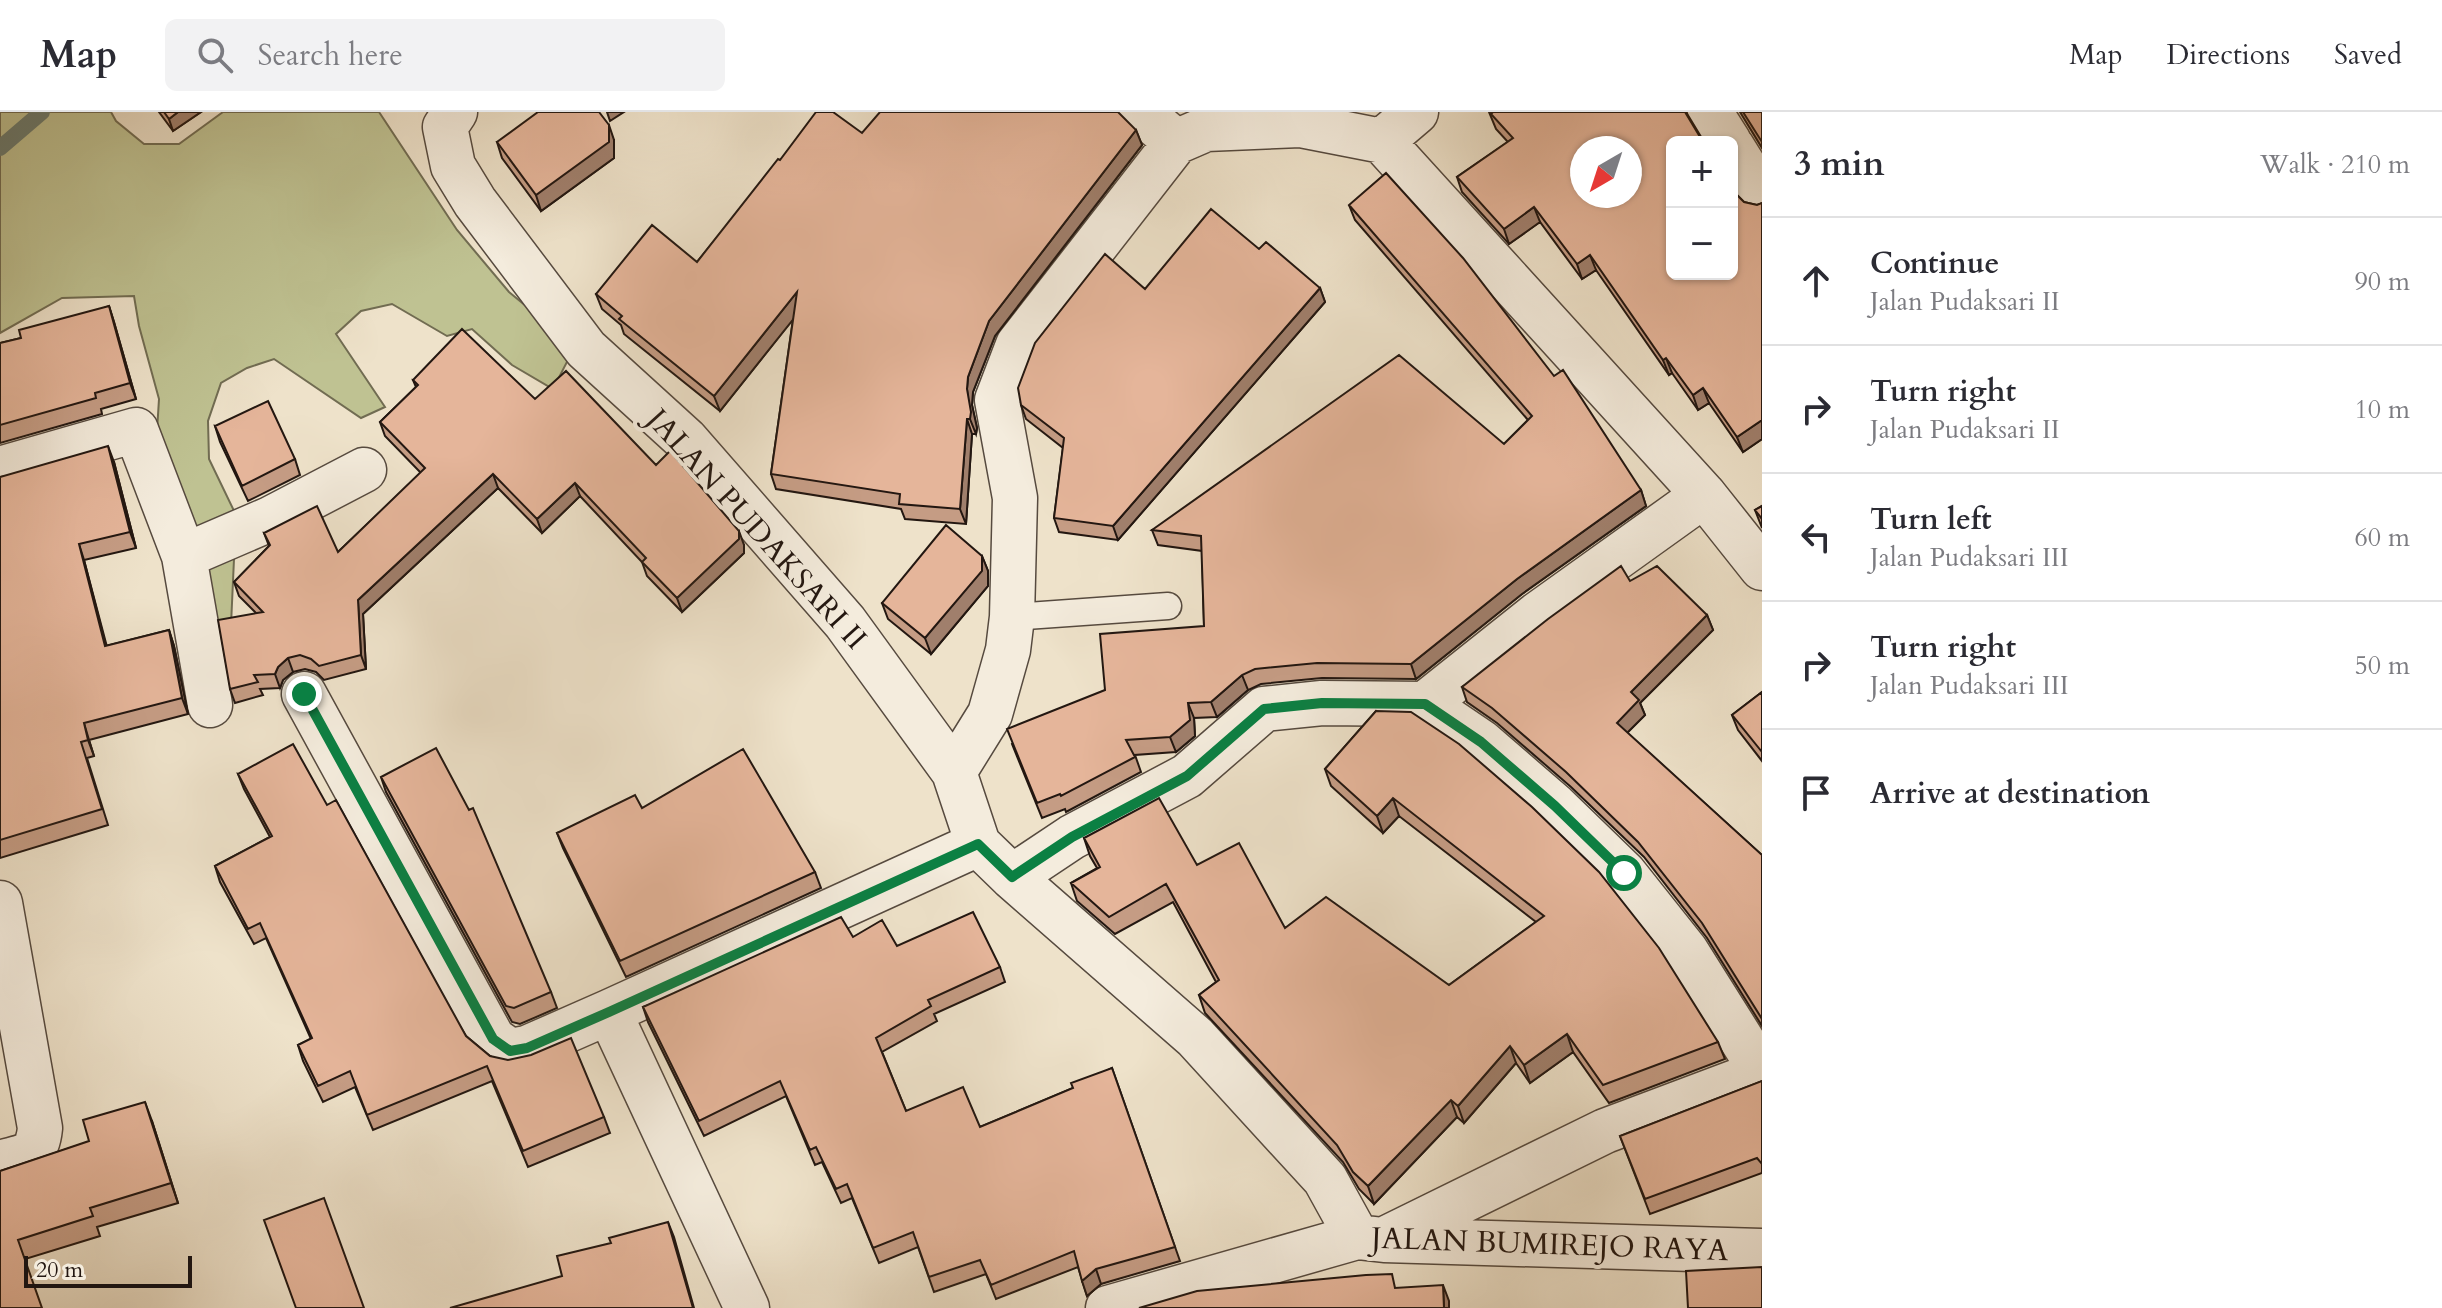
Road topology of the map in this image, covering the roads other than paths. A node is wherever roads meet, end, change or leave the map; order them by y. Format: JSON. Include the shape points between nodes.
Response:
{"nodes":[{"id":1,"x":455,"y":112,"type":"edge"},
{"id":2,"x":1141,"y":112,"type":"edge"},
{"id":3,"x":1416,"y":112,"type":"edge"},
{"id":4,"x":1710,"y":112,"type":"edge"},
{"id":5,"x":1725,"y":136,"type":"edge"},
{"id":6,"x":1382,"y":141,"type":"junction"},
{"id":7,"x":1176,"y":142,"type":"junction"},
{"id":8,"x":1738,"y":157,"type":"edge"},
{"id":9,"x":1762,"y":195,"type":"edge"},
{"id":10,"x":0,"y":469,"type":"edge"},
{"id":11,"x":364,"y":470,"type":"dead end"},
{"id":12,"x":1704,"y":495,"type":"junction"},
{"id":13,"x":184,"y":556,"type":"junction"},
{"id":14,"x":1762,"y":568,"type":"edge"},
{"id":15,"x":1168,"y":606,"type":"dead end"},
{"id":16,"x":1012,"y":617,"type":"junction"},
{"id":17,"x":304,"y":694,"type":"dead end"},
{"id":18,"x":1425,"y":704,"type":"junction"},
{"id":19,"x":210,"y":705,"type":"dead end"},
{"id":20,"x":954,"y":772,"type":"junction"},
{"id":21,"x":978,"y":844,"type":"junction"},
{"id":22,"x":1012,"y":877,"type":"junction"},
{"id":23,"x":0,"y":903,"type":"edge"},
{"id":24,"x":609,"y":1012,"type":"junction"},
{"id":25,"x":1762,"y":1072,"type":"edge"},
{"id":26,"x":0,"y":1163,"type":"edge"},
{"id":27,"x":1370,"y":1238,"type":"junction"},
{"id":28,"x":1762,"y":1251,"type":"edge"},
{"id":29,"x":747,"y":1308,"type":"edge"},
{"id":30,"x":1108,"y":1308,"type":"edge"}],
"edges":[{"from":1,"to":20,"type":"street","name":"JALAN PUDAKSARI II","via":[[445,127],[453,166],[586,349],[686,440],[835,611]]},
{"from":2,"to":7,"type":"street"},
{"from":3,"to":6,"type":"street"},
{"from":4,"to":5,"type":"street"},
{"from":6,"to":7,"type":"street","via":[[1300,125],[1206,129]]},
{"from":6,"to":12,"type":"street"},
{"from":7,"to":16,"type":"street","via":[[1018,345],[997,400],[1015,498]]},
{"from":8,"to":9,"type":"street"},
{"from":10,"to":13,"type":"street","via":[[136,430]]},
{"from":11,"to":13,"type":"street"},
{"from":12,"to":14,"type":"street"},
{"from":12,"to":18,"type":"street","via":[[1538,614]]},
{"from":13,"to":19,"type":"street"},
{"from":15,"to":16,"type":"lane"},
{"from":16,"to":20,"type":"street","via":[[990,714]]},
{"from":17,"to":24,"type":"street","via":[[493,1039],[510,1051],[527,1048]]},
{"from":18,"to":22,"type":"street","via":[[1322,703],[1264,709],[1187,776],[1072,837]]},
{"from":18,"to":25,"type":"street","via":[[1481,742],[1624,873],[1686,951]]},
{"from":20,"to":21,"type":"street","name":"JALAN PUDAKSARI II"},
{"from":21,"to":22,"type":"street","name":"JALAN PUDAKSARI II"},
{"from":21,"to":24,"type":"street"},
{"from":22,"to":27,"type":"street","name":"JALAN PUDAKSARI II","via":[[1195,1037],[1325,1179]]},
{"from":23,"to":26,"type":"street","via":[[40,1128],[33,1153]]},
{"from":24,"to":29,"type":"street"},
{"from":25,"to":27,"type":"street","via":[[1605,1131]]},
{"from":27,"to":28,"type":"street","name":"JALAN BUMIREJO RAYA"},
{"from":27,"to":30,"type":"street","name":"JALAN BUMIREJO RAYA"}]}
